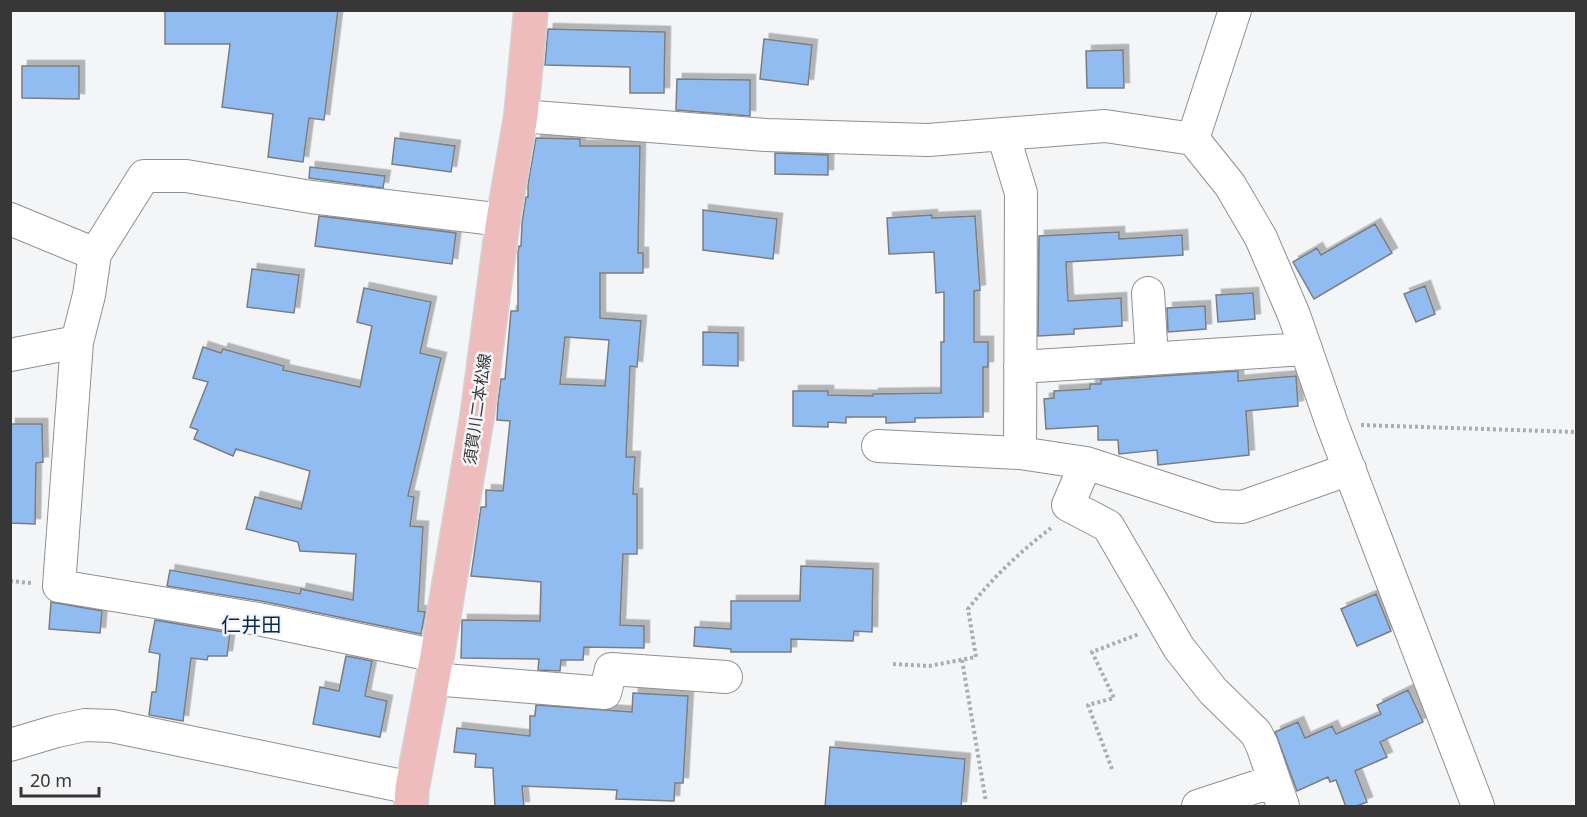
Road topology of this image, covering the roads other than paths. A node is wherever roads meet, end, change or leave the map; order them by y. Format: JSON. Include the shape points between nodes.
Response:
{"nodes":[{"id":1,"x":531,"y":10,"type":"edge"},
{"id":2,"x":1235,"y":10,"type":"edge"},
{"id":3,"x":521,"y":116,"type":"junction"},
{"id":4,"x":1003,"y":134,"type":"junction"},
{"id":5,"x":1193,"y":140,"type":"junction"},
{"id":6,"x":10,"y":219,"type":"edge"},
{"id":7,"x":503,"y":220,"type":"junction"},
{"id":8,"x":95,"y":254,"type":"junction"},
{"id":9,"x":1148,"y":293,"type":"dead end"},
{"id":10,"x":77,"y":342,"type":"junction"},
{"id":11,"x":1306,"y":349,"type":"junction"},
{"id":12,"x":10,"y":355,"type":"edge"},
{"id":13,"x":1152,"y":359,"type":"junction"},
{"id":14,"x":1020,"y":367,"type":"junction"},
{"id":15,"x":878,"y":446,"type":"dead end"},
{"id":16,"x":1020,"y":453,"type":"junction"},
{"id":17,"x":1086,"y":463,"type":"junction"},
{"id":18,"x":1350,"y":469,"type":"junction"},
{"id":19,"x":434,"y":667,"type":"junction"},
{"id":20,"x":726,"y":677,"type":"dead end"},
{"id":21,"x":10,"y":745,"type":"edge"},
{"id":22,"x":1279,"y":794,"type":"edge"},
{"id":23,"x":412,"y":797,"type":"edge"},
{"id":24,"x":1198,"y":807,"type":"edge"},
{"id":25,"x":1478,"y":807,"type":"edge"}],
"edges":[{"from":1,"to":3,"type":"main road","name":"須賀川二本松線"},
{"from":2,"to":5,"type":"street"},
{"from":3,"to":4,"type":"street","via":[[766,135],[928,140]]},
{"from":3,"to":7,"type":"main road","name":"須賀川二本松線"},
{"from":4,"to":5,"type":"street","via":[[1106,126]]},
{"from":4,"to":14,"type":"street","via":[[1021,193]]},
{"from":5,"to":11,"type":"street","via":[[1230,185],[1261,238]]},
{"from":6,"to":8,"type":"street"},
{"from":7,"to":8,"type":"street","via":[[311,197],[186,176],[144,176]]},
{"from":7,"to":19,"type":"main road","name":"須賀川二本松線","via":[[477,417]]},
{"from":8,"to":10,"type":"street"},
{"from":9,"to":13,"type":"street"},
{"from":10,"to":12,"type":"street"},
{"from":10,"to":19,"type":"street","via":[[59,586],[258,619]]},
{"from":11,"to":13,"type":"street"},
{"from":11,"to":18,"type":"street"},
{"from":13,"to":14,"type":"street"},
{"from":14,"to":16,"type":"street"},
{"from":15,"to":16,"type":"street"},
{"from":16,"to":17,"type":"street"},
{"from":17,"to":18,"type":"street","via":[[1218,506],[1242,507]]},
{"from":17,"to":22,"type":"street","via":[[1068,505],[1108,525],[1189,662],[1256,733]]},
{"from":18,"to":25,"type":"street"},
{"from":19,"to":20,"type":"street","via":[[605,693],[611,669]]},
{"from":19,"to":23,"type":"main road","name":"須賀川二本松線"},
{"from":21,"to":23,"type":"street","via":[[85,725],[112,726]]},
{"from":22,"to":24,"type":"street"}]}
